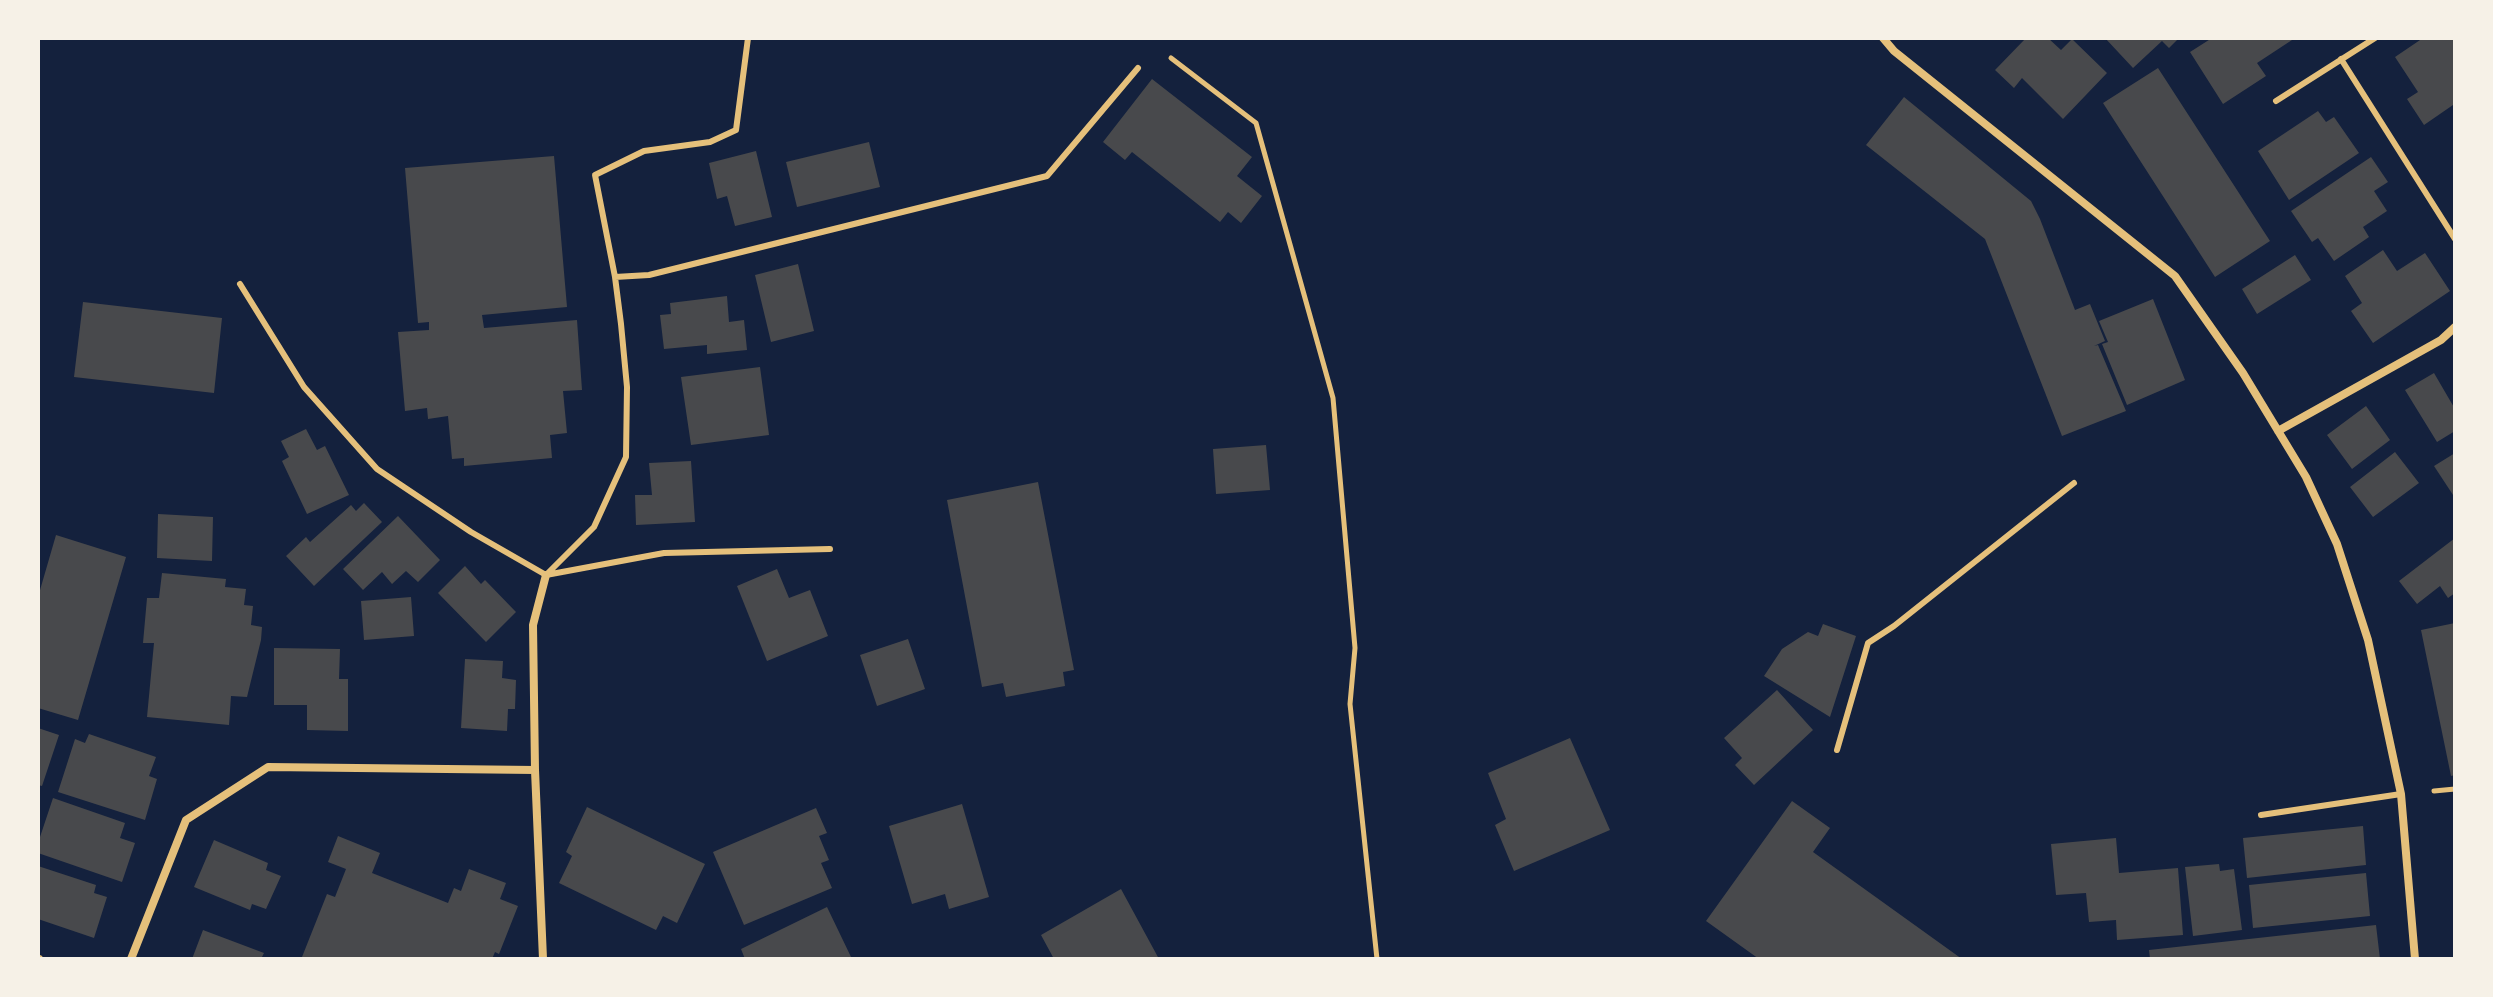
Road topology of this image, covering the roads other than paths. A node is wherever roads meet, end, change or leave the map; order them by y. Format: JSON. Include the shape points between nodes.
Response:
{"nodes":[{"id":1,"x":748,"y":38,"type":"edge"},
{"id":2,"x":1883,"y":38,"type":"edge"},
{"id":3,"x":2375,"y":38,"type":"edge"},
{"id":4,"x":2341,"y":59,"type":"junction"},
{"id":5,"x":1138,"y":68,"type":"dead end"},
{"id":6,"x":2276,"y":101,"type":"dead end"},
{"id":7,"x":2455,"y":239,"type":"edge"},
{"id":8,"x":615,"y":277,"type":"junction"},
{"id":9,"x":240,"y":284,"type":"dead end"},
{"id":10,"x":2455,"y":327,"type":"edge"},
{"id":11,"x":2278,"y":431,"type":"junction"},
{"id":12,"x":2074,"y":483,"type":"dead end"},
{"id":13,"x":830,"y":549,"type":"dead end"},
{"id":14,"x":546,"y":575,"type":"junction"},
{"id":15,"x":1837,"y":750,"type":"dead end"},
{"id":16,"x":535,"y":770,"type":"junction"},
{"id":17,"x":2401,"y":794,"type":"junction"},
{"id":18,"x":2261,"y":815,"type":"dead end"},
{"id":19,"x":131,"y":959,"type":"edge"},
{"id":20,"x":543,"y":959,"type":"edge"},
{"id":21,"x":2415,"y":959,"type":"edge"}],
"edges":[{"from":1,"to":8,"type":"lane","via":[[736,130],[710,142],[644,151],[595,175]]},
{"from":2,"to":11,"type":"street","via":[[2175,276]]},
{"from":3,"to":4,"type":"lane"},
{"from":4,"to":6,"type":"lane"},
{"from":4,"to":7,"type":"lane"},
{"from":5,"to":8,"type":"lane","via":[[1047,176],[649,275]]},
{"from":8,"to":14,"type":"lane","via":[[627,387],[626,457],[594,527]]},
{"from":9,"to":14,"type":"lane","via":[[304,387],[377,469]]},
{"from":10,"to":11,"type":"street","via":[[2441,340]]},
{"from":11,"to":17,"type":"street","via":[[2337,544],[2368,640]]},
{"from":12,"to":15,"type":"lane","via":[[1868,643]]},
{"from":13,"to":14,"type":"lane","via":[[664,553]]},
{"from":14,"to":16,"type":"street","via":[[533,625]]},
{"from":16,"to":19,"type":"street","via":[[268,767],[186,820]]},
{"from":16,"to":20,"type":"street"},
{"from":17,"to":18,"type":"lane"},
{"from":17,"to":21,"type":"street"}]}
